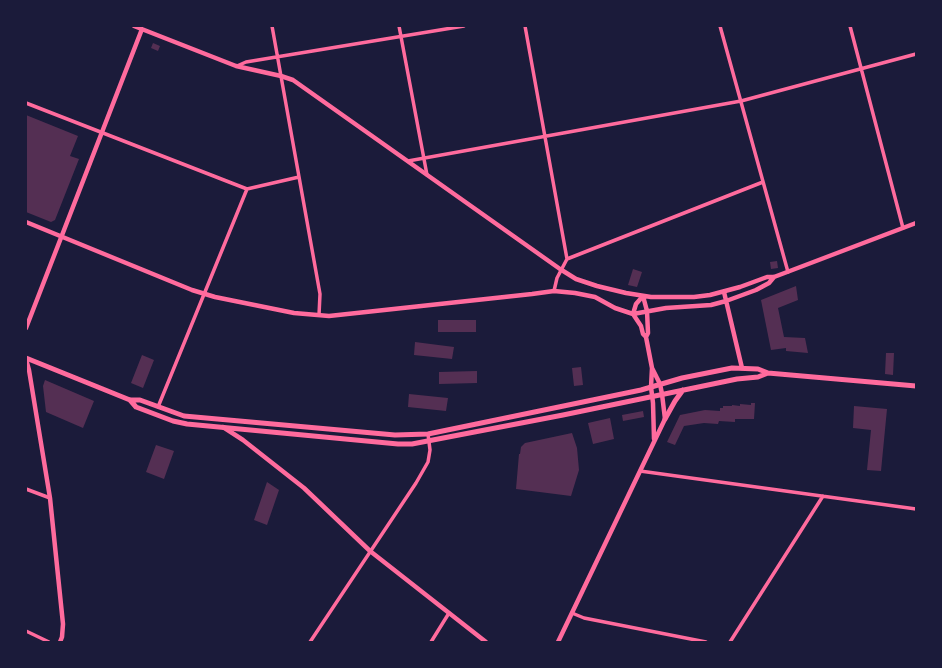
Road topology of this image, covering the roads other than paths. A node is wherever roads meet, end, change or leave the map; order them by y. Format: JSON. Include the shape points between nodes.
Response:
{"nodes":[{"id":1,"x":134,"y":26,"type":"edge"},
{"id":2,"x":272,"y":26,"type":"edge"},
{"id":3,"x":400,"y":26,"type":"edge"},
{"id":4,"x":464,"y":26,"type":"edge"},
{"id":5,"x":524,"y":26,"type":"edge"},
{"id":6,"x":720,"y":26,"type":"edge"},
{"id":7,"x":850,"y":26,"type":"edge"},
{"id":8,"x":143,"y":28,"type":"edge"},
{"id":9,"x":401,"y":36,"type":"junction"},
{"id":10,"x":916,"y":54,"type":"edge"},
{"id":11,"x":278,"y":57,"type":"junction"},
{"id":12,"x":236,"y":66,"type":"junction"},
{"id":13,"x":862,"y":70,"type":"junction"},
{"id":14,"x":281,"y":76,"type":"junction"},
{"id":15,"x":741,"y":101,"type":"junction"},
{"id":16,"x":26,"y":103,"type":"edge"},
{"id":17,"x":101,"y":133,"type":"junction"},
{"id":18,"x":544,"y":137,"type":"junction"},
{"id":19,"x":424,"y":158,"type":"junction"},
{"id":20,"x":408,"y":161,"type":"junction"},
{"id":21,"x":427,"y":175,"type":"junction"},
{"id":22,"x":299,"y":177,"type":"junction"},
{"id":23,"x":763,"y":182,"type":"junction"},
{"id":24,"x":247,"y":189,"type":"junction"},
{"id":25,"x":26,"y":222,"type":"edge"},
{"id":26,"x":916,"y":223,"type":"edge"},
{"id":27,"x":903,"y":228,"type":"junction"},
{"id":28,"x":61,"y":237,"type":"junction"},
{"id":29,"x":566,"y":259,"type":"junction"},
{"id":30,"x":560,"y":269,"type":"junction"},
{"id":31,"x":788,"y":272,"type":"junction"},
{"id":32,"x":774,"y":277,"type":"junction"},
{"id":33,"x":554,"y":290,"type":"junction"},
{"id":34,"x":724,"y":292,"type":"junction"},
{"id":35,"x":203,"y":293,"type":"junction"},
{"id":36,"x":643,"y":296,"type":"junction"},
{"id":37,"x":726,"y":301,"type":"junction"},
{"id":38,"x":647,"y":311,"type":"junction"},
{"id":39,"x":633,"y":314,"type":"junction"},
{"id":40,"x":319,"y":315,"type":"junction"},
{"id":41,"x":26,"y":328,"type":"edge"},
{"id":42,"x":646,"y":337,"type":"junction"},
{"id":43,"x":26,"y":359,"type":"edge"},
{"id":44,"x":652,"y":368,"type":"junction"},
{"id":45,"x":742,"y":368,"type":"junction"},
{"id":46,"x":768,"y":373,"type":"junction"},
{"id":47,"x":660,"y":384,"type":"junction"},
{"id":48,"x":916,"y":386,"type":"edge"},
{"id":49,"x":651,"y":387,"type":"junction"},
{"id":50,"x":682,"y":390,"type":"junction"},
{"id":51,"x":662,"y":394,"type":"junction"},
{"id":52,"x":652,"y":396,"type":"junction"},
{"id":53,"x":130,"y":400,"type":"junction"},
{"id":54,"x":158,"y":407,"type":"junction"},
{"id":55,"x":665,"y":419,"type":"junction"},
{"id":56,"x":223,"y":428,"type":"junction"},
{"id":57,"x":428,"y":434,"type":"junction"},
{"id":58,"x":654,"y":441,"type":"junction"},
{"id":59,"x":428,"y":442,"type":"junction"},
{"id":60,"x":640,"y":471,"type":"junction"},
{"id":61,"x":26,"y":489,"type":"edge"},
{"id":62,"x":823,"y":496,"type":"junction"},
{"id":63,"x":50,"y":498,"type":"junction"},
{"id":64,"x":916,"y":509,"type":"edge"},
{"id":65,"x":370,"y":551,"type":"junction"},
{"id":66,"x":449,"y":613,"type":"junction"},
{"id":67,"x":572,"y":613,"type":"junction"},
{"id":68,"x":26,"y":631,"type":"edge"},
{"id":69,"x":48,"y":642,"type":"edge"},
{"id":70,"x":60,"y":642,"type":"edge"},
{"id":71,"x":310,"y":642,"type":"edge"},
{"id":72,"x":430,"y":642,"type":"edge"},
{"id":73,"x":486,"y":642,"type":"edge"},
{"id":74,"x":558,"y":642,"type":"edge"},
{"id":75,"x":706,"y":642,"type":"edge"},
{"id":76,"x":730,"y":642,"type":"edge"}],
"edges":[{"from":1,"to":8,"type":"street"},
{"from":2,"to":11,"type":"street"},
{"from":3,"to":9,"type":"street"},
{"from":4,"to":9,"type":"street"},
{"from":5,"to":18,"type":"street"},
{"from":6,"to":15,"type":"street"},
{"from":7,"to":13,"type":"street"},
{"from":8,"to":12,"type":"street"},
{"from":8,"to":17,"type":"street"},
{"from":9,"to":11,"type":"street"},
{"from":9,"to":19,"type":"street"},
{"from":10,"to":13,"type":"street"},
{"from":11,"to":12,"type":"street"},
{"from":11,"to":14,"type":"street"},
{"from":12,"to":14,"type":"street"},
{"from":13,"to":15,"type":"street"},
{"from":13,"to":27,"type":"street"},
{"from":14,"to":20,"type":"street","via":[[302,86]]},
{"from":14,"to":22,"type":"street"},
{"from":15,"to":18,"type":"street"},
{"from":15,"to":23,"type":"street"},
{"from":16,"to":17,"type":"street"},
{"from":17,"to":24,"type":"street"},
{"from":17,"to":28,"type":"street"},
{"from":18,"to":19,"type":"street"},
{"from":18,"to":29,"type":"street"},
{"from":19,"to":20,"type":"street"},
{"from":19,"to":21,"type":"street"},
{"from":20,"to":21,"type":"street"},
{"from":21,"to":30,"type":"street"},
{"from":22,"to":24,"type":"street"},
{"from":22,"to":40,"type":"street","via":[[320,294]]},
{"from":23,"to":29,"type":"street"},
{"from":23,"to":31,"type":"street"},
{"from":24,"to":35,"type":"street"},
{"from":25,"to":28,"type":"street"},
{"from":26,"to":27,"type":"street"},
{"from":27,"to":31,"type":"street"},
{"from":28,"to":35,"type":"street"},
{"from":28,"to":41,"type":"street"},
{"from":29,"to":30,"type":"street"},
{"from":30,"to":33,"type":"street"},
{"from":30,"to":36,"type":"street","via":[[588,284]]},
{"from":31,"to":32,"type":"street"},
{"from":32,"to":34,"type":"street","via":[[767,277]]},
{"from":32,"to":37,"type":"street","via":[[756,290]]},
{"from":33,"to":39,"type":"street","via":[[595,297]]},
{"from":33,"to":40,"type":"street","via":[[329,316]]},
{"from":34,"to":36,"type":"street","via":[[694,297]]},
{"from":34,"to":37,"type":"street"},
{"from":35,"to":40,"type":"street","via":[[294,313]]},
{"from":35,"to":54,"type":"street"},
{"from":36,"to":38,"type":"street"},
{"from":36,"to":39,"type":"street","via":[[636,304]]},
{"from":37,"to":38,"type":"street","via":[[711,305]]},
{"from":37,"to":45,"type":"street"},
{"from":38,"to":39,"type":"street"},
{"from":38,"to":42,"type":"street"},
{"from":39,"to":42,"type":"street"},
{"from":42,"to":44,"type":"street"},
{"from":43,"to":53,"type":"main road"},
{"from":43,"to":63,"type":"street"},
{"from":44,"to":47,"type":"street"},
{"from":44,"to":49,"type":"street"},
{"from":45,"to":46,"type":"main road","via":[[758,369]]},
{"from":45,"to":47,"type":"main road","via":[[707,372]]},
{"from":46,"to":48,"type":"main road"},
{"from":46,"to":50,"type":"main road"},
{"from":47,"to":49,"type":"main road"},
{"from":47,"to":51,"type":"street"},
{"from":49,"to":52,"type":"street"},
{"from":49,"to":57,"type":"main road"},
{"from":50,"to":51,"type":"main road"},
{"from":50,"to":55,"type":"main road"},
{"from":51,"to":52,"type":"main road"},
{"from":51,"to":55,"type":"street"},
{"from":52,"to":58,"type":"street"},
{"from":52,"to":59,"type":"main road"},
{"from":53,"to":54,"type":"main road","via":[[140,400]]},
{"from":53,"to":56,"type":"main road","via":[[136,407],[173,421]]},
{"from":54,"to":57,"type":"main road","via":[[184,416],[395,435]]},
{"from":55,"to":58,"type":"street"},
{"from":56,"to":59,"type":"main road","via":[[398,444]]},
{"from":56,"to":65,"type":"street","via":[[243,440],[304,488]]},
{"from":57,"to":59,"type":"street"},
{"from":58,"to":60,"type":"street"},
{"from":59,"to":65,"type":"street","via":[[428,462]]},
{"from":60,"to":62,"type":"street"},
{"from":60,"to":67,"type":"street"},
{"from":61,"to":63,"type":"street"},
{"from":62,"to":64,"type":"street"},
{"from":62,"to":76,"type":"street"},
{"from":63,"to":70,"type":"street","via":[[62,624]]},
{"from":65,"to":66,"type":"street"},
{"from":65,"to":71,"type":"street"},
{"from":66,"to":72,"type":"street"},
{"from":66,"to":73,"type":"street"},
{"from":67,"to":74,"type":"street"},
{"from":67,"to":75,"type":"street","via":[[584,618]]},
{"from":68,"to":69,"type":"street"}]}
